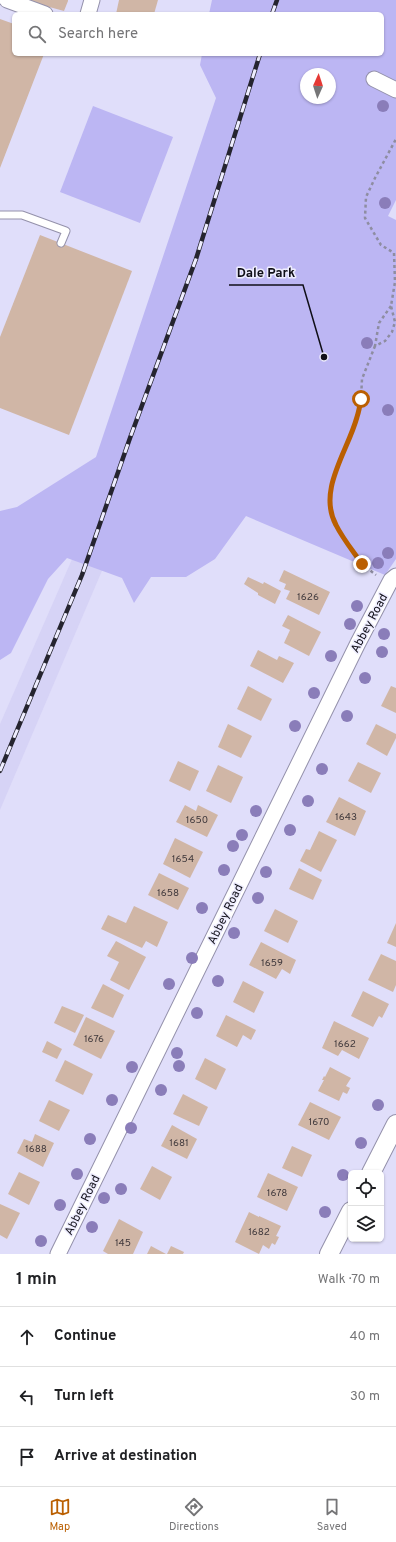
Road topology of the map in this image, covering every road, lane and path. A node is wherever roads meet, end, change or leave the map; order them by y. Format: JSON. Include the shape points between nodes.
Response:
{"nodes":[{"id":1,"x":7,"y":0,"type":"edge"},
{"id":2,"x":92,"y":0,"type":"edge"},
{"id":3,"x":40,"y":12,"type":"edge"},
{"id":4,"x":89,"y":12,"type":"edge"},
{"id":5,"x":374,"y":79,"type":"dead end"},
{"id":6,"x":396,"y":90,"type":"edge"},
{"id":7,"x":396,"y":139,"type":"edge"},
{"id":8,"x":0,"y":215,"type":"edge"},
{"id":9,"x":62,"y":243,"type":"dead end"},
{"id":10,"x":391,"y":306,"type":"junction"},
{"id":11,"x":376,"y":346,"type":"junction"},
{"id":12,"x":394,"y":578,"type":"edge"},
{"id":13,"x":396,"y":1124,"type":"edge"},
{"id":14,"x":373,"y":1170,"type":"edge"},
{"id":15,"x":348,"y":1218,"type":"edge"},
{"id":16,"x":58,"y":1254,"type":"edge"},
{"id":17,"x":329,"y":1254,"type":"edge"}],
"edges":[{"from":1,"to":3,"type":"street"},
{"from":2,"to":4,"type":"street"},
{"from":5,"to":6,"type":"street"},
{"from":7,"to":10,"type":"path","via":[[366,197],[365,218],[381,245],[394,253],[395,282]]},
{"from":8,"to":9,"type":"lane","via":[[22,215],[66,231]]},
{"from":10,"to":11,"type":"path","via":[[379,323]]},
{"from":10,"to":11,"type":"path","via":[[395,322],[392,332],[385,341]]},
{"from":11,"to":12,"type":"path","via":[[362,379],[357,418],[334,478],[329,504],[335,525],[362,564],[378,576]]},
{"from":12,"to":16,"type":"street","name":"Abbey Road","via":[[350,658]]},
{"from":13,"to":14,"type":"street"},
{"from":15,"to":17,"type":"street"}]}
